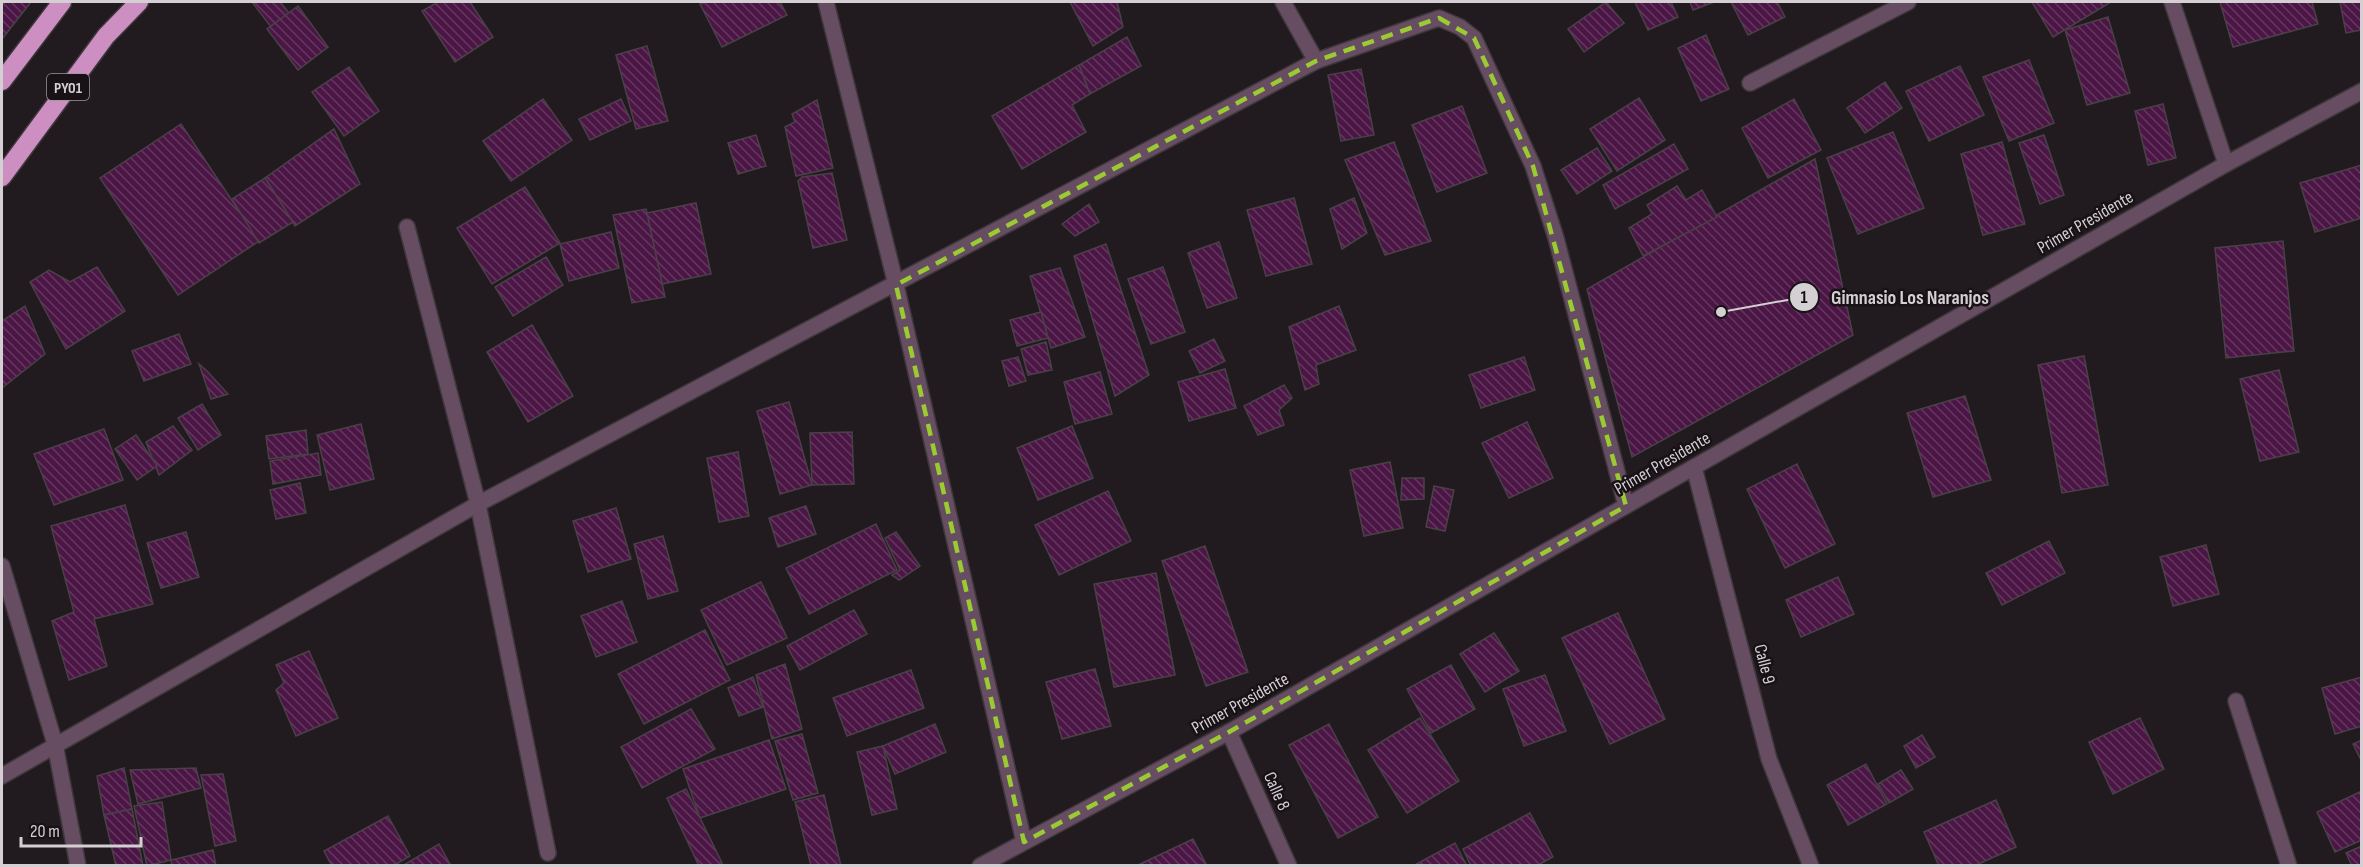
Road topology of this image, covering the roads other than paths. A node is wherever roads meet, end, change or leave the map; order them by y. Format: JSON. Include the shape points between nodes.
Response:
{"nodes":[{"id":1,"x":62,"y":2,"type":"edge"},
{"id":2,"x":139,"y":2,"type":"edge"},
{"id":3,"x":826,"y":2,"type":"edge"},
{"id":4,"x":1283,"y":2,"type":"edge"},
{"id":5,"x":1908,"y":2,"type":"edge"},
{"id":6,"x":2172,"y":2,"type":"edge"},
{"id":7,"x":1316,"y":61,"type":"junction"},
{"id":8,"x":2,"y":81,"type":"edge"},
{"id":9,"x":1750,"y":83,"type":"dead end"},
{"id":10,"x":2361,"y":91,"type":"edge"},
{"id":11,"x":2226,"y":164,"type":"junction"},
{"id":12,"x":2,"y":177,"type":"edge"},
{"id":13,"x":407,"y":227,"type":"dead end"},
{"id":14,"x":896,"y":285,"type":"junction"},
{"id":15,"x":1694,"y":467,"type":"junction"},
{"id":16,"x":478,"y":504,"type":"junction"},
{"id":17,"x":1626,"y":506,"type":"junction"},
{"id":18,"x":2,"y":566,"type":"edge"},
{"id":19,"x":2236,"y":701,"type":"dead end"},
{"id":20,"x":1229,"y":732,"type":"junction"},
{"id":21,"x":55,"y":744,"type":"junction"},
{"id":22,"x":2,"y":776,"type":"edge"},
{"id":23,"x":1024,"y":842,"type":"junction"},
{"id":24,"x":548,"y":853,"type":"dead end"},
{"id":25,"x":78,"y":866,"type":"edge"},
{"id":26,"x":980,"y":866,"type":"edge"},
{"id":27,"x":1289,"y":866,"type":"edge"},
{"id":28,"x":1811,"y":866,"type":"edge"},
{"id":29,"x":2289,"y":866,"type":"edge"}],
"edges":[{"from":1,"to":8,"type":"highway"},
{"from":2,"to":12,"type":"highway","number":"PY01","via":[[106,36]]},
{"from":3,"to":14,"type":"street"},
{"from":4,"to":7,"type":"street"},
{"from":5,"to":9,"type":"street"},
{"from":6,"to":11,"type":"street"},
{"from":7,"to":14,"type":"street"},
{"from":7,"to":17,"type":"street","via":[[1439,18],[1474,38],[1533,166],[1556,238]]},
{"from":10,"to":11,"type":"street","name":"Primer Presidente"},
{"from":11,"to":15,"type":"street","name":"Primer Presidente"},
{"from":13,"to":16,"type":"street"},
{"from":14,"to":16,"type":"street"},
{"from":14,"to":23,"type":"street"},
{"from":15,"to":17,"type":"street","name":"Primer Presidente"},
{"from":15,"to":28,"type":"street","name":"Calle 9","via":[[1769,759]]},
{"from":16,"to":21,"type":"street"},
{"from":16,"to":24,"type":"street"},
{"from":17,"to":20,"type":"street","name":"Primer Presidente"},
{"from":18,"to":21,"type":"street"},
{"from":19,"to":29,"type":"street"},
{"from":20,"to":23,"type":"street","name":"Primer Presidente"},
{"from":20,"to":27,"type":"street","name":"Calle 8"},
{"from":21,"to":22,"type":"street"},
{"from":21,"to":25,"type":"street"},
{"from":23,"to":26,"type":"street","name":"Primer Presidente"}]}
